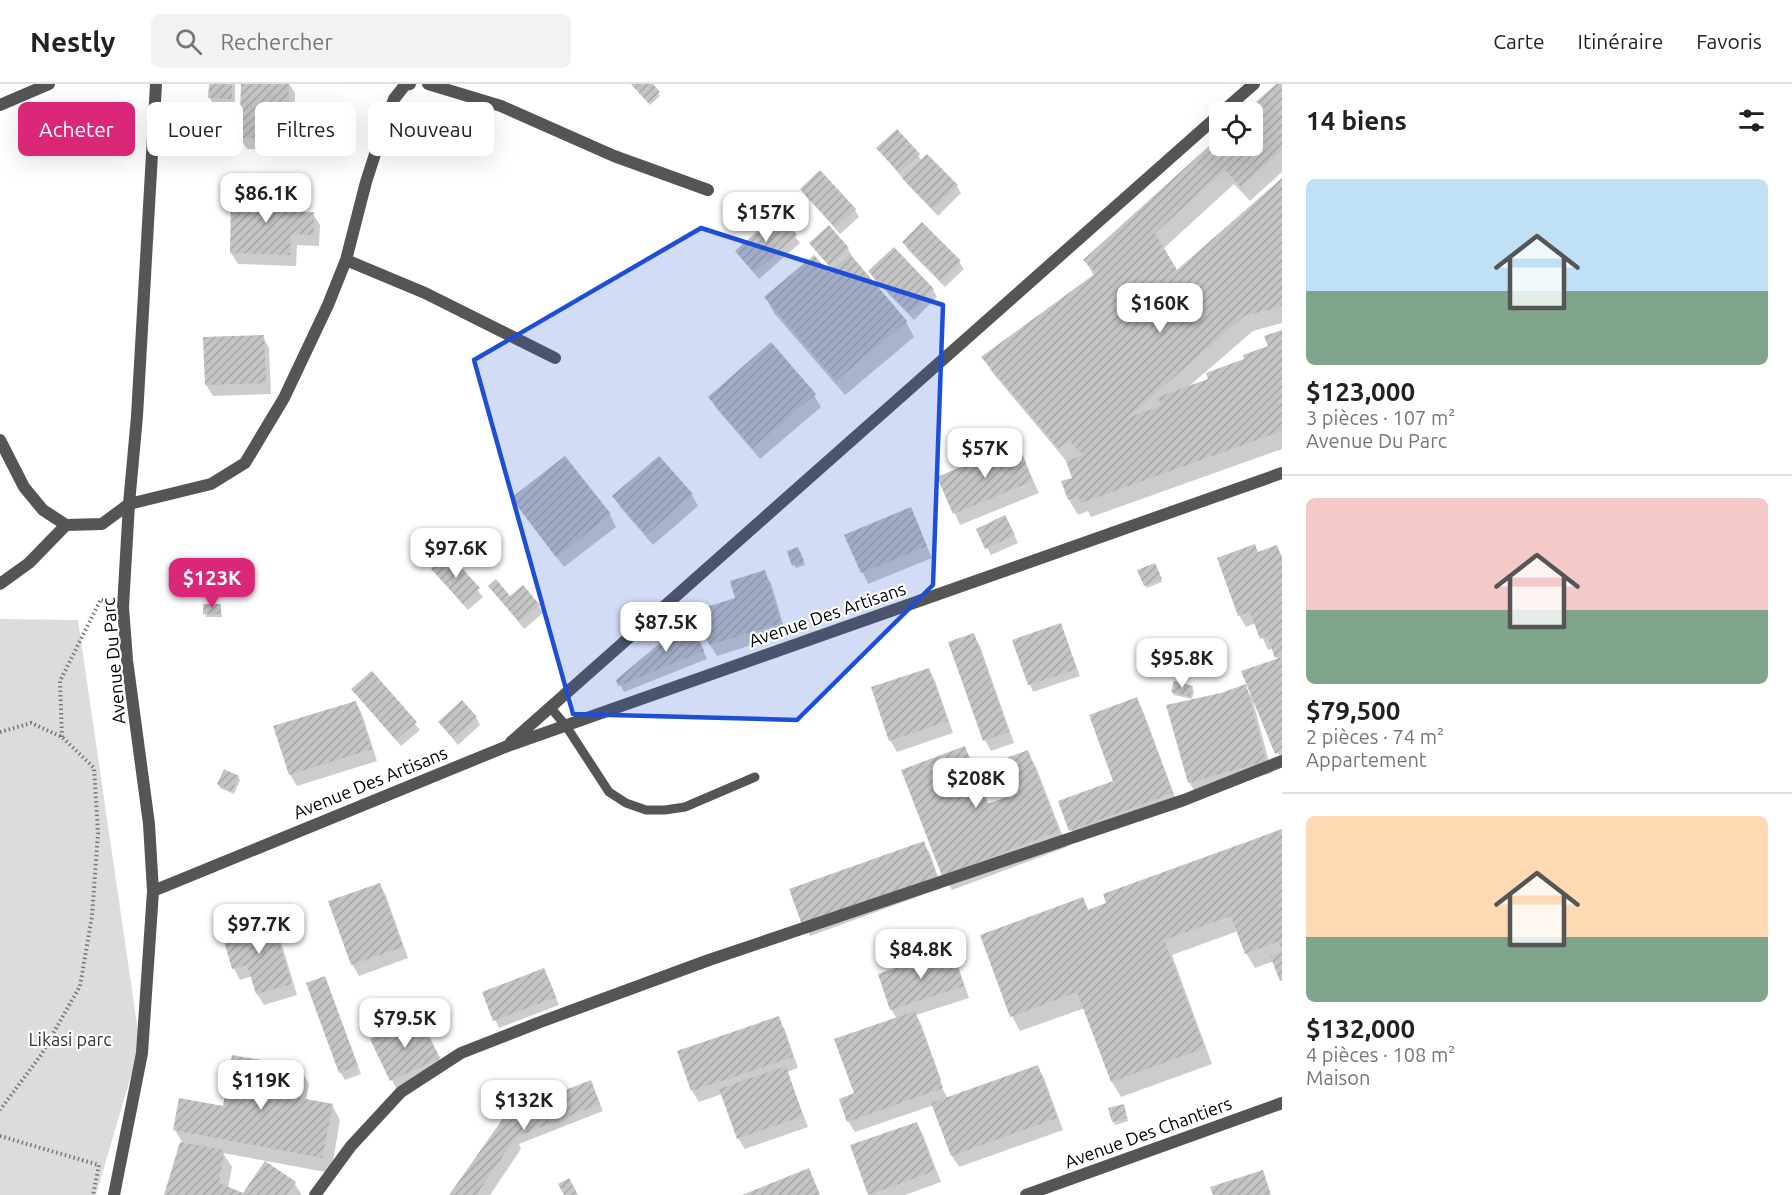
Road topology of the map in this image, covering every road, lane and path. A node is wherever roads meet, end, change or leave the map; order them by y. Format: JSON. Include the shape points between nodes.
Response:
{"nodes":[{"id":1,"x":49,"y":84,"type":"edge"},
{"id":2,"x":156,"y":84,"type":"edge"},
{"id":3,"x":410,"y":84,"type":"edge"},
{"id":4,"x":428,"y":84,"type":"edge"},
{"id":5,"x":1254,"y":84,"type":"edge"},
{"id":6,"x":1233,"y":102,"type":"edge"},
{"id":7,"x":0,"y":105,"type":"edge"},
{"id":8,"x":1209,"y":123,"type":"edge"},
{"id":9,"x":708,"y":190,"type":"dead end"},
{"id":10,"x":345,"y":260,"type":"junction"},
{"id":11,"x":555,"y":358,"type":"dead end"},
{"id":12,"x":0,"y":440,"type":"edge"},
{"id":13,"x":1282,"y":473,"type":"edge"},
{"id":14,"x":129,"y":504,"type":"junction"},
{"id":15,"x":66,"y":525,"type":"junction"},
{"id":16,"x":0,"y":584,"type":"edge"},
{"id":17,"x":123,"y":607,"type":"junction"},
{"id":18,"x":550,"y":707,"type":"junction"},
{"id":19,"x":566,"y":726,"type":"junction"},
{"id":20,"x":0,"y":732,"type":"edge"},
{"id":21,"x":62,"y":737,"type":"junction"},
{"id":22,"x":505,"y":747,"type":"junction"},
{"id":23,"x":1282,"y":761,"type":"edge"},
{"id":24,"x":755,"y":777,"type":"dead end"},
{"id":25,"x":153,"y":891,"type":"junction"},
{"id":26,"x":1282,"y":1103,"type":"edge"},
{"id":27,"x":0,"y":1110,"type":"edge"},
{"id":28,"x":0,"y":1136,"type":"edge"},
{"id":29,"x":93,"y":1195,"type":"edge"},
{"id":30,"x":114,"y":1195,"type":"edge"},
{"id":31,"x":315,"y":1195,"type":"edge"},
{"id":32,"x":1026,"y":1195,"type":"edge"}],
"edges":[{"from":1,"to":7,"type":"street"},
{"from":2,"to":14,"type":"street","name":"Avenue Du Parc"},
{"from":3,"to":10,"type":"street","via":[[405,85],[391,107]]},
{"from":4,"to":9,"type":"street","via":[[501,106],[585,145]]},
{"from":5,"to":6,"type":"street"},
{"from":8,"to":18,"type":"street"},
{"from":10,"to":11,"type":"street","via":[[425,293]]},
{"from":10,"to":14,"type":"street","via":[[288,390],[245,463],[211,484]]},
{"from":12,"to":15,"type":"street","via":[[24,487],[43,510]]},
{"from":13,"to":19,"type":"street","name":"Avenue Des Artisans"},
{"from":14,"to":15,"type":"street","via":[[102,525]]},
{"from":14,"to":17,"type":"street","name":"Avenue Du Parc"},
{"from":15,"to":16,"type":"street","via":[[29,563]]},
{"from":17,"to":21,"type":"path","via":[[101,599],[60,681]]},
{"from":17,"to":25,"type":"street","name":"Avenue Du Parc","via":[[149,824]]},
{"from":18,"to":19,"type":"lane"},
{"from":18,"to":22,"type":"street"},
{"from":19,"to":22,"type":"street","name":"Avenue Des Artisans"},
{"from":19,"to":24,"type":"lane","via":[[609,792],[646,810],[685,807]]},
{"from":20,"to":21,"type":"path","via":[[31,723]]},
{"from":21,"to":27,"type":"path","via":[[94,768],[98,833],[92,916],[80,986],[40,1055]]},
{"from":22,"to":25,"type":"street","name":"Avenue Des Artisans"},
{"from":23,"to":31,"type":"street","via":[[1184,800],[709,960],[461,1053],[401,1092],[351,1146]]},
{"from":25,"to":30,"type":"street","name":"Avenue Du Parc","via":[[142,1053]]},
{"from":26,"to":32,"type":"street","name":"Avenue Des Chantiers"},
{"from":28,"to":29,"type":"path","via":[[99,1165]]}]}
